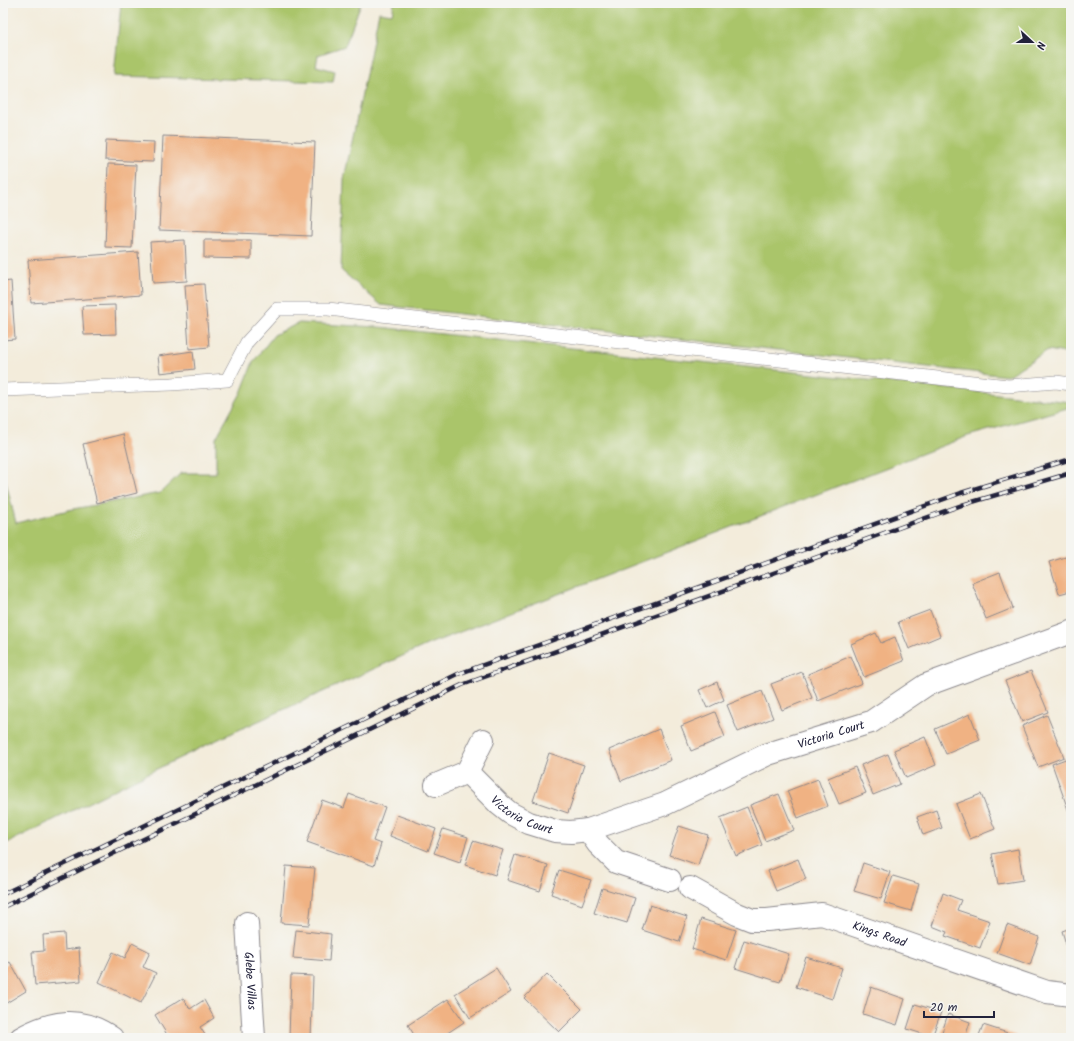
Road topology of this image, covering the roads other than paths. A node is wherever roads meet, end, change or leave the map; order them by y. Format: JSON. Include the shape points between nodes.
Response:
{"nodes":[{"id":1,"x":1071,"y":384,"type":"edge"},
{"id":2,"x":3,"y":390,"type":"edge"},
{"id":3,"x":1071,"y":632,"type":"edge"},
{"id":4,"x":483,"y":740,"type":"dead end"},
{"id":5,"x":467,"y":772,"type":"junction"},
{"id":6,"x":436,"y":785,"type":"dead end"},
{"id":7,"x":588,"y":830,"type":"junction"},
{"id":8,"x":670,"y":880,"type":"dead end"},
{"id":9,"x":690,"y":888,"type":"dead end"},
{"id":10,"x":247,"y":924,"type":"dead end"},
{"id":11,"x":1071,"y":995,"type":"edge"},
{"id":12,"x":21,"y":1038,"type":"edge"},
{"id":13,"x":112,"y":1038,"type":"edge"},
{"id":14,"x":254,"y":1038,"type":"edge"}],
"edges":[{"from":1,"to":2,"type":"lane","via":[[1056,382],[1008,386],[328,309],[277,309],[247,342],[227,380]]},
{"from":3,"to":7,"type":"street","name":"Victoria Court","via":[[926,685],[871,722],[768,754],[665,804]]},
{"from":4,"to":5,"type":"street"},
{"from":5,"to":6,"type":"street"},
{"from":5,"to":7,"type":"street","name":"Victoria Court","via":[[500,805],[529,823],[571,832]]},
{"from":7,"to":8,"type":"street","via":[[616,862]]},
{"from":9,"to":11,"type":"street","name":"Kings Road","via":[[752,920],[822,914],[1047,992]]},
{"from":10,"to":14,"type":"street","name":"Glebe Villas"},
{"from":12,"to":13,"type":"street","via":[[50,1025],[77,1023],[95,1028]]}]}
